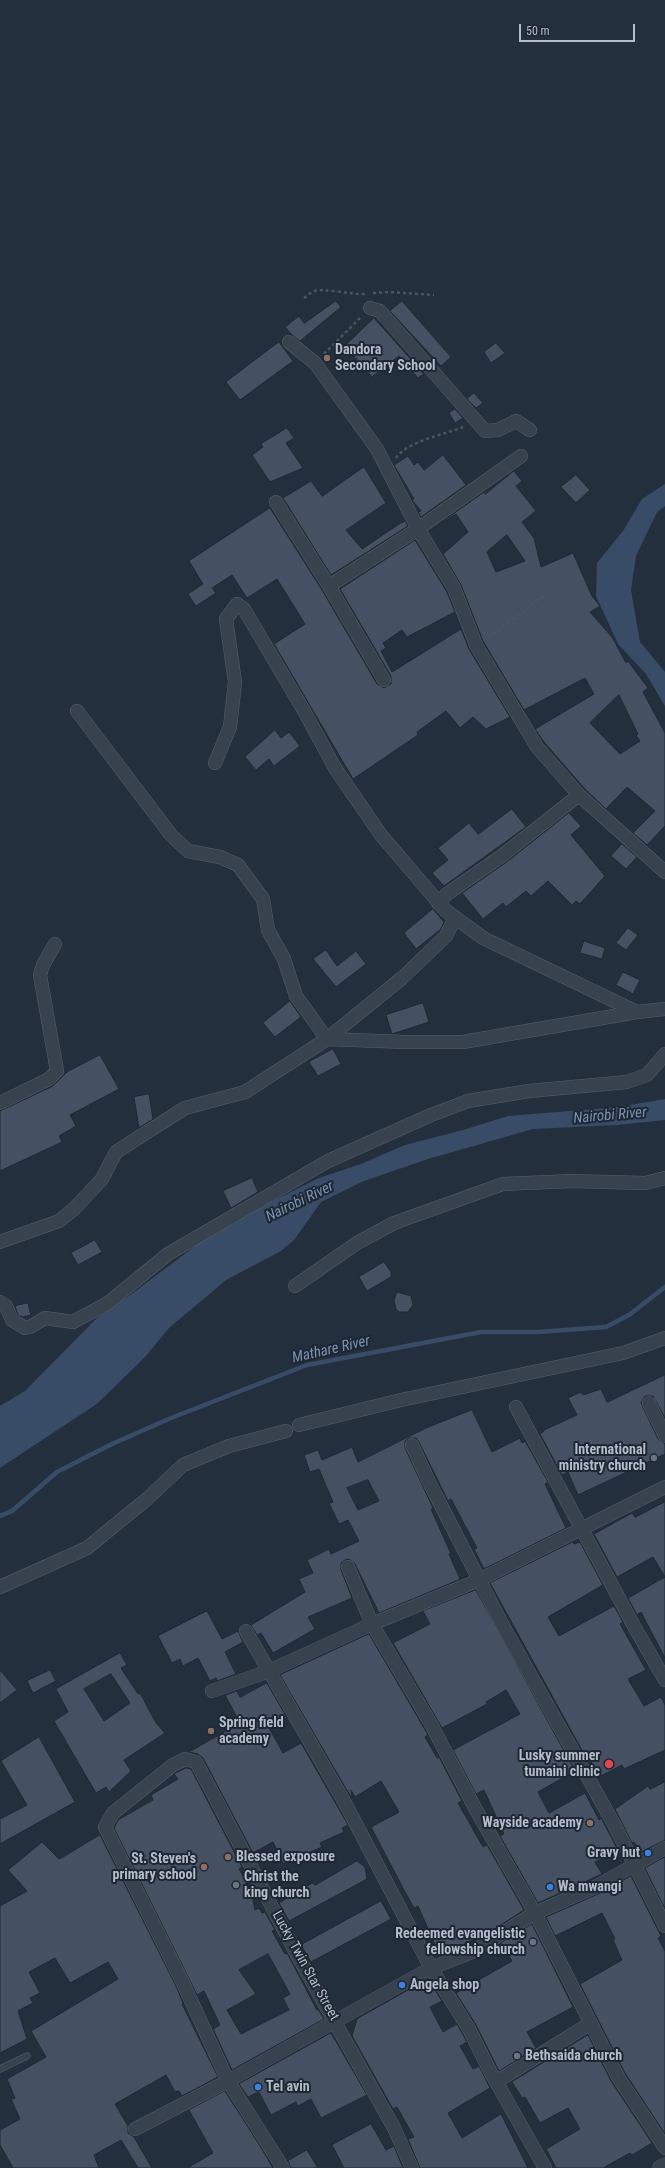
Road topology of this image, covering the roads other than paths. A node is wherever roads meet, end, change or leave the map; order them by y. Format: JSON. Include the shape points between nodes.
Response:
{"nodes":[{"id":1,"x":370,"y":308,"type":"road end"},
{"id":2,"x":290,"y":342,"type":"dead end"},
{"id":3,"x":530,"y":430,"type":"dead end"},
{"id":4,"x":521,"y":456,"type":"dead end"},
{"id":5,"x":276,"y":502,"type":"dead end"},
{"id":6,"x":418,"y":529,"type":"junction"},
{"id":7,"x":329,"y":586,"type":"junction"},
{"id":8,"x":384,"y":680,"type":"dead end"},
{"id":9,"x":77,"y":711,"type":"dead end"},
{"id":10,"x":215,"y":763,"type":"dead end"},
{"id":11,"x":579,"y":795,"type":"junction"},
{"id":12,"x":665,"y":872,"type":"edge"},
{"id":13,"x":438,"y":904,"type":"junction"},
{"id":14,"x":455,"y":918,"type":"junction"},
{"id":15,"x":55,"y":944,"type":"dead end"},
{"id":16,"x":665,"y":1009,"type":"edge"},
{"id":17,"x":637,"y":1012,"type":"junction"},
{"id":18,"x":327,"y":1039,"type":"junction"},
{"id":19,"x":665,"y":1054,"type":"edge"},
{"id":20,"x":0,"y":1103,"type":"edge"},
{"id":21,"x":665,"y":1178,"type":"edge"},
{"id":22,"x":0,"y":1242,"type":"edge"},
{"id":23,"x":295,"y":1286,"type":"dead end"},
{"id":24,"x":0,"y":1302,"type":"edge"},
{"id":25,"x":665,"y":1338,"type":"edge"},
{"id":26,"x":649,"y":1403,"type":"dead end"},
{"id":27,"x":516,"y":1407,"type":"dead end"},
{"id":28,"x":299,"y":1425,"type":"dead end"},
{"id":29,"x":286,"y":1431,"type":"dead end"},
{"id":30,"x":665,"y":1436,"type":"edge"},
{"id":31,"x":412,"y":1444,"type":"dead end"},
{"id":32,"x":665,"y":1487,"type":"edge"},
{"id":33,"x":582,"y":1528,"type":"junction"},
{"id":34,"x":348,"y":1567,"type":"dead end"},
{"id":35,"x":479,"y":1580,"type":"junction"},
{"id":36,"x":0,"y":1587,"type":"edge"},
{"id":37,"x":372,"y":1624,"type":"junction"},
{"id":38,"x":246,"y":1630,"type":"dead end"},
{"id":39,"x":269,"y":1671,"type":"junction"},
{"id":40,"x":665,"y":1680,"type":"edge"},
{"id":41,"x":212,"y":1691,"type":"dead end"},
{"id":42,"x":665,"y":1848,"type":"edge"},
{"id":43,"x":634,"y":1865,"type":"junction"},
{"id":44,"x":535,"y":1914,"type":"junction"},
{"id":45,"x":665,"y":1926,"type":"edge"},
{"id":46,"x":431,"y":1968,"type":"junction"},
{"id":47,"x":335,"y":2020,"type":"junction"},
{"id":48,"x":591,"y":2023,"type":"junction"},
{"id":49,"x":27,"y":2056,"type":"dead end"},
{"id":50,"x":0,"y":2069,"type":"edge"},
{"id":51,"x":228,"y":2081,"type":"junction"},
{"id":52,"x":496,"y":2082,"type":"junction"},
{"id":53,"x":135,"y":2128,"type":"dead end"},
{"id":54,"x":665,"y":2148,"type":"edge"},
{"id":55,"x":665,"y":2166,"type":"edge"},
{"id":56,"x":283,"y":2168,"type":"edge"},
{"id":57,"x":412,"y":2168,"type":"edge"},
{"id":58,"x":545,"y":2168,"type":"edge"},
{"id":59,"x":661,"y":2168,"type":"edge"}],
"edges":[{"from":1,"to":3,"type":"street","via":[[380,311],[485,431],[498,430],[516,421]]},
{"from":2,"to":6,"type":"street","via":[[315,363],[353,413],[377,450]]},
{"from":4,"to":6,"type":"street"},
{"from":5,"to":7,"type":"street"},
{"from":6,"to":7,"type":"street"},
{"from":6,"to":11,"type":"street","via":[[454,588],[476,645],[537,747]]},
{"from":7,"to":8,"type":"street"},
{"from":9,"to":18,"type":"street","via":[[171,835],[188,851],[220,857],[238,865],[263,899],[268,930],[284,959],[296,996]]},
{"from":10,"to":13,"type":"street","via":[[230,727],[235,682],[226,620],[237,604],[244,609],[335,768],[381,835]]},
{"from":11,"to":12,"type":"street"},
{"from":11,"to":13,"type":"street","via":[[503,855],[447,894]]},
{"from":13,"to":14,"type":"street"},
{"from":14,"to":17,"type":"street","via":[[483,938]]},
{"from":14,"to":18,"type":"street","via":[[446,936],[424,957],[374,1002]]},
{"from":15,"to":20,"type":"street","via":[[40,975],[57,1071],[49,1079]]},
{"from":16,"to":17,"type":"street"},
{"from":17,"to":18,"type":"street","via":[[463,1042]]},
{"from":18,"to":22,"type":"street","via":[[245,1092],[185,1108],[116,1152],[102,1179],[59,1220]]},
{"from":19,"to":24,"type":"street","via":[[647,1074],[627,1082],[529,1091],[468,1101],[335,1158],[168,1254],[108,1303],[73,1322],[46,1318],[25,1328],[12,1320],[6,1306]]},
{"from":21,"to":23,"type":"street","via":[[645,1183],[572,1181],[503,1184],[394,1223],[357,1243]]},
{"from":25,"to":28,"type":"street","via":[[624,1352],[401,1400]]},
{"from":26,"to":30,"type":"street"},
{"from":27,"to":33,"type":"street"},
{"from":29,"to":36,"type":"street","via":[[229,1446],[183,1465],[147,1499],[87,1548]]},
{"from":31,"to":35,"type":"street"},
{"from":32,"to":33,"type":"street"},
{"from":33,"to":35,"type":"street"},
{"from":33,"to":40,"type":"street"},
{"from":34,"to":37,"type":"street"},
{"from":35,"to":37,"type":"street"},
{"from":35,"to":43,"type":"street"},
{"from":37,"to":39,"type":"street"},
{"from":37,"to":44,"type":"street","via":[[431,1724]]},
{"from":38,"to":39,"type":"street"},
{"from":39,"to":41,"type":"street"},
{"from":39,"to":46,"type":"street","via":[[344,1801]]},
{"from":42,"to":43,"type":"street"},
{"from":43,"to":44,"type":"street","via":[[595,1887]]},
{"from":43,"to":45,"type":"street"},
{"from":44,"to":46,"type":"street","via":[[472,1952]]},
{"from":44,"to":48,"type":"street"},
{"from":46,"to":47,"type":"street"},
{"from":46,"to":52,"type":"street"},
{"from":47,"to":51,"type":"street"},
{"from":47,"to":51,"type":"street","name":"Lucky Twin Star Street","via":[[295,1950],[196,1762],[185,1759],[173,1765],[113,1813],[105,1827],[183,1983]]},
{"from":47,"to":57,"type":"street","name":"Lucky Twin Star Street","via":[[394,2128]]},
{"from":48,"to":52,"type":"street"},
{"from":48,"to":54,"type":"street","via":[[618,2076]]},
{"from":49,"to":50,"type":"lane"},
{"from":51,"to":53,"type":"street"},
{"from":51,"to":56,"type":"street"},
{"from":52,"to":58,"type":"street"},
{"from":55,"to":59,"type":"street"}]}
